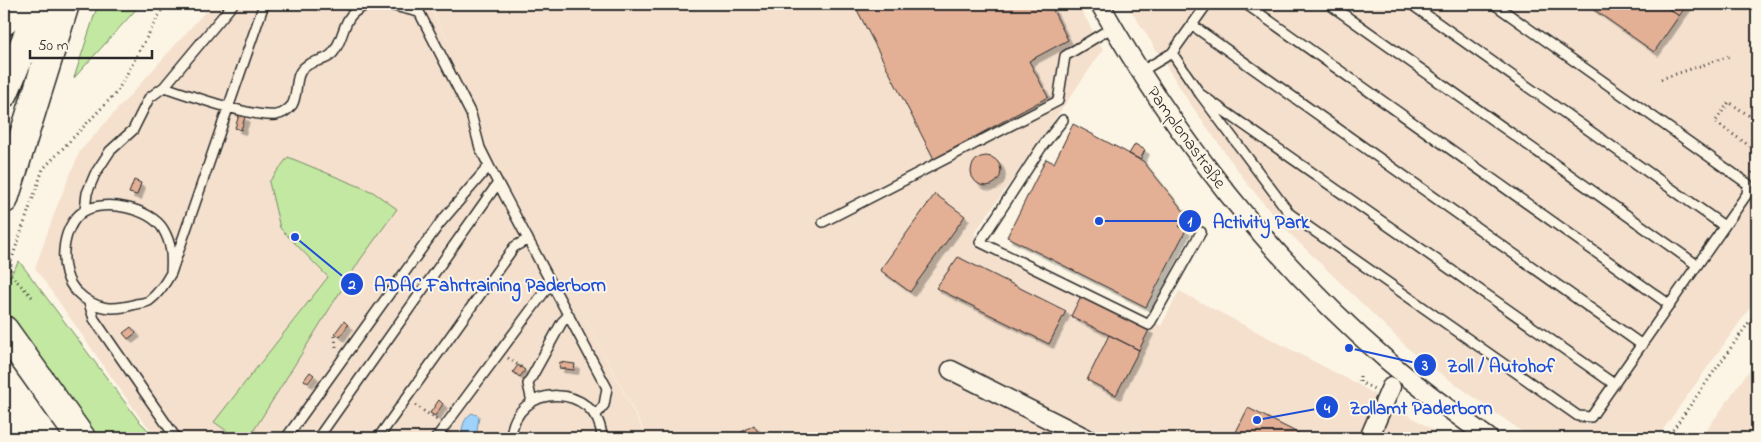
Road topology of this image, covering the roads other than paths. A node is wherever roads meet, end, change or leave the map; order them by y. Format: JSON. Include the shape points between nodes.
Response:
{"nodes":[{"id":1,"x":11,"y":4,"type":"edge"},
{"id":2,"x":41,"y":4,"type":"edge"},
{"id":3,"x":65,"y":4,"type":"edge"},
{"id":4,"x":232,"y":4,"type":"edge"},
{"id":5,"x":264,"y":4,"type":"edge"},
{"id":6,"x":370,"y":4,"type":"edge"},
{"id":7,"x":386,"y":4,"type":"edge"},
{"id":8,"x":1100,"y":4,"type":"edge"},
{"id":9,"x":1207,"y":4,"type":"edge"},
{"id":10,"x":1246,"y":4,"type":"edge"},
{"id":11,"x":1329,"y":4,"type":"edge"},
{"id":12,"x":1411,"y":4,"type":"edge"},
{"id":13,"x":1494,"y":4,"type":"edge"},
{"id":14,"x":416,"y":8,"type":"edge"},
{"id":15,"x":4,"y":21,"type":"edge"},
{"id":16,"x":1192,"y":25,"type":"junction"},
{"id":17,"x":1113,"y":28,"type":"junction"},
{"id":18,"x":1172,"y":53,"type":"junction"},
{"id":19,"x":1140,"y":72,"type":"junction"},
{"id":20,"x":164,"y":87,"type":"junction"},
{"id":21,"x":4,"y":93,"type":"edge"},
{"id":22,"x":1200,"y":94,"type":"junction"},
{"id":23,"x":228,"y":106,"type":"junction"},
{"id":24,"x":1063,"y":120,"type":"dead end"},
{"id":25,"x":488,"y":166,"type":"junction"},
{"id":26,"x":498,"y":183,"type":"junction"},
{"id":27,"x":4,"y":199,"type":"edge"},
{"id":28,"x":86,"y":210,"type":"junction"},
{"id":29,"x":822,"y":222,"type":"dead end"},
{"id":30,"x":1724,"y":226,"type":"junction"},
{"id":31,"x":1201,"y":232,"type":"dead end"},
{"id":32,"x":528,"y":239,"type":"junction"},
{"id":33,"x":1697,"y":265,"type":"junction"},
{"id":34,"x":172,"y":273,"type":"junction"},
{"id":35,"x":551,"y":283,"type":"junction"},
{"id":36,"x":90,"y":303,"type":"junction"},
{"id":37,"x":1670,"y":305,"type":"junction"},
{"id":38,"x":569,"y":315,"type":"junction"},
{"id":39,"x":5,"y":331,"type":"edge"},
{"id":40,"x":1642,"y":344,"type":"junction"},
{"id":41,"x":951,"y":370,"type":"dead end"},
{"id":42,"x":1614,"y":384,"type":"junction"},
{"id":43,"x":1391,"y":387,"type":"dead end"},
{"id":44,"x":532,"y":402,"type":"junction"},
{"id":45,"x":595,"y":416,"type":"junction"},
{"id":46,"x":81,"y":438,"type":"edge"},
{"id":47,"x":176,"y":438,"type":"edge"},
{"id":48,"x":286,"y":438,"type":"edge"},
{"id":49,"x":318,"y":438,"type":"edge"},
{"id":50,"x":378,"y":438,"type":"edge"},
{"id":51,"x":436,"y":438,"type":"edge"},
{"id":52,"x":511,"y":438,"type":"edge"},
{"id":53,"x":602,"y":438,"type":"edge"},
{"id":54,"x":1086,"y":438,"type":"edge"},
{"id":55,"x":1369,"y":438,"type":"edge"},
{"id":56,"x":1489,"y":438,"type":"edge"}],
"edges":[{"from":1,"to":15,"type":"highway"},
{"from":2,"to":21,"type":"highway"},
{"from":3,"to":27,"type":"highway"},
{"from":4,"to":20,"type":"lane"},
{"from":5,"to":23,"type":"lane"},
{"from":6,"to":23,"type":"lane","via":[[350,15],[335,50],[325,60],[305,66],[299,75],[293,103],[285,111],[276,115]]},
{"from":7,"to":14,"type":"lane"},
{"from":8,"to":17,"type":"street","name":"Pamplonastraße"},
{"from":9,"to":16,"type":"lane"},
{"from":10,"to":37,"type":"lane"},
{"from":11,"to":33,"type":"lane"},
{"from":12,"to":30,"type":"lane"},
{"from":13,"to":30,"type":"lane","via":[[1748,184],[1747,194]]},
{"from":14,"to":25,"type":"lane","via":[[471,114]]},
{"from":16,"to":18,"type":"lane"},
{"from":16,"to":40,"type":"lane"},
{"from":17,"to":19,"type":"street","name":"Pamplonastraße"},
{"from":17,"to":29,"type":"lane","via":[[1065,56],[1058,101]]},
{"from":18,"to":19,"type":"lane"},
{"from":18,"to":22,"type":"lane"},
{"from":19,"to":56,"type":"street","name":"Pamplonastraße","via":[[1230,195],[1307,284],[1398,370]]},
{"from":20,"to":23,"type":"lane"},
{"from":20,"to":28,"type":"lane","via":[[149,98],[134,130],[110,151],[90,186]]},
{"from":22,"to":42,"type":"lane"},
{"from":22,"to":42,"type":"lane","via":[[1290,214],[1556,401],[1578,416],[1590,418]]},
{"from":23,"to":34,"type":"lane"},
{"from":24,"to":31,"type":"lane","via":[[980,242],[1149,325]]},
{"from":25,"to":26,"type":"lane"},
{"from":25,"to":48,"type":"lane","via":[[440,223]]},
{"from":26,"to":32,"type":"lane"},
{"from":26,"to":49,"type":"lane"},
{"from":28,"to":34,"type":"lane","via":[[121,206],[140,211],[163,228],[172,249]]},
{"from":28,"to":36,"type":"lane","via":[[70,229],[63,263],[66,278]]},
{"from":30,"to":33,"type":"lane"},
{"from":32,"to":35,"type":"lane"},
{"from":32,"to":50,"type":"lane","via":[[514,247]]},
{"from":33,"to":37,"type":"lane"},
{"from":34,"to":36,"type":"lane","via":[[150,301],[116,310]]},
{"from":35,"to":38,"type":"lane"},
{"from":35,"to":51,"type":"lane"},
{"from":36,"to":47,"type":"lane","via":[[94,319]]},
{"from":37,"to":40,"type":"lane"},
{"from":38,"to":44,"type":"lane","via":[[528,384]]},
{"from":38,"to":45,"type":"lane","via":[[607,388],[604,405]]},
{"from":39,"to":46,"type":"highway"},
{"from":40,"to":42,"type":"lane"},
{"from":41,"to":54,"type":"street"},
{"from":43,"to":55,"type":"street"},
{"from":44,"to":45,"type":"lane","via":[[551,395],[572,397]]},
{"from":44,"to":52,"type":"lane","via":[[518,416]]},
{"from":45,"to":53,"type":"lane"}]}
